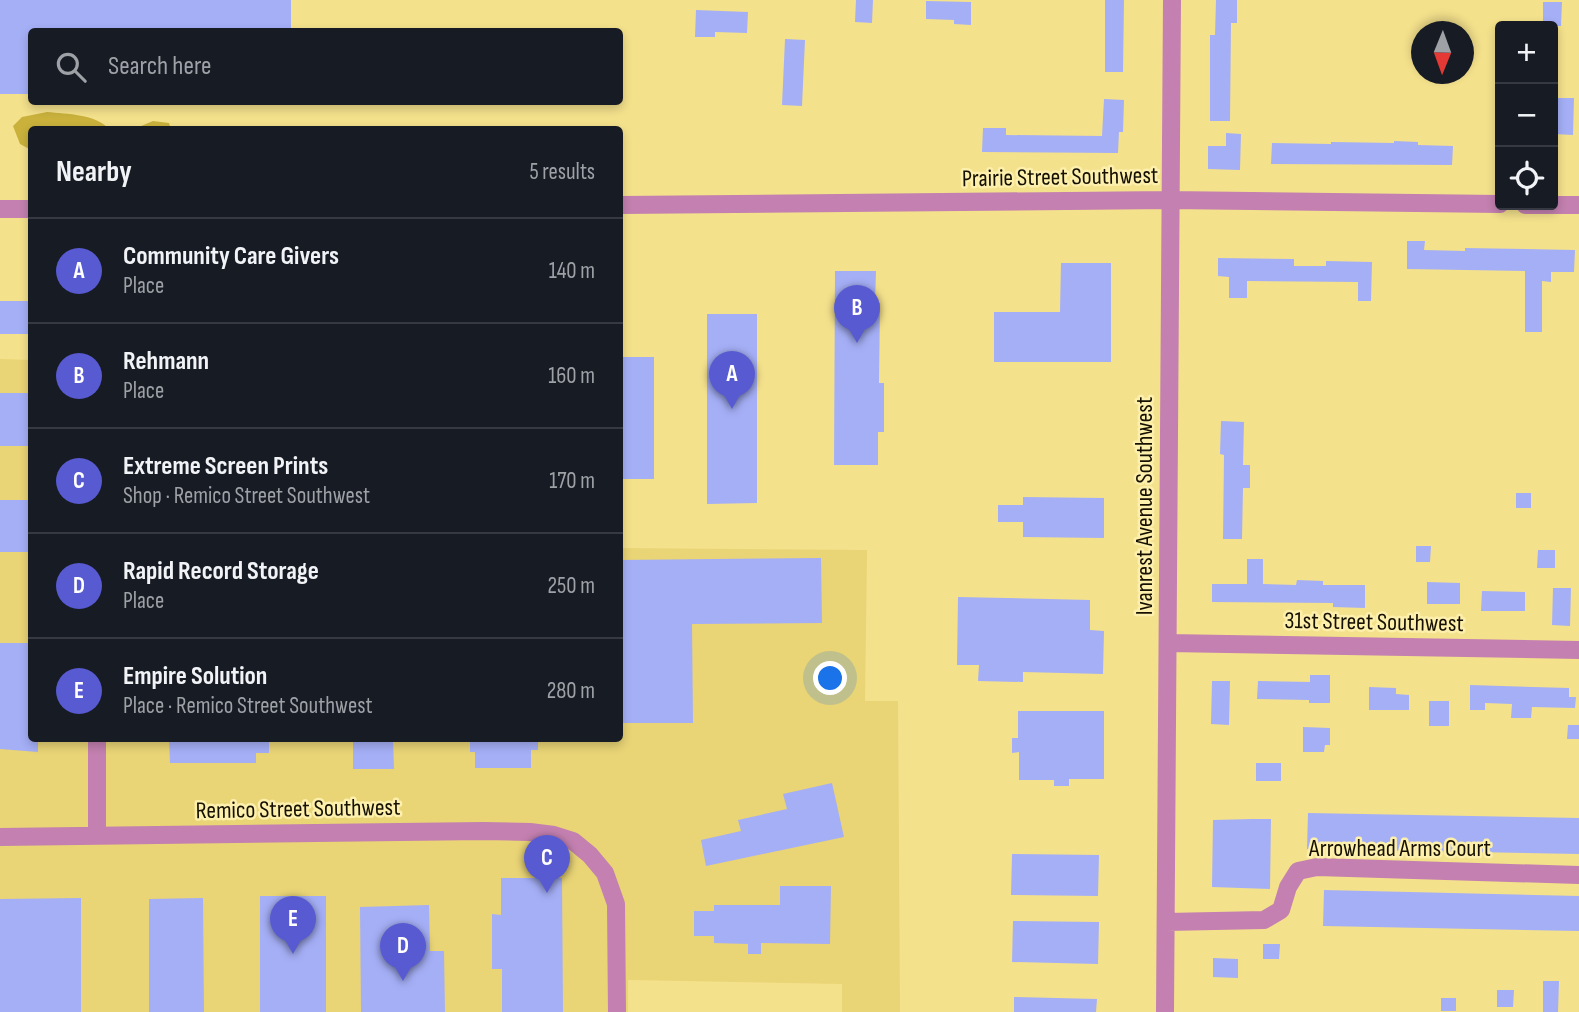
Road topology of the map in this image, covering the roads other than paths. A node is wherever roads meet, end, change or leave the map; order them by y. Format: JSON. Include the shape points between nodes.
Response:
{"nodes":[{"id":1,"x":1172,"y":0,"type":"edge"},
{"id":2,"x":1170,"y":200,"type":"junction"},
{"id":3,"x":1495,"y":204,"type":"edge"},
{"id":4,"x":623,"y":205,"type":"edge"},
{"id":5,"x":1558,"y":205,"type":"edge"},
{"id":6,"x":1579,"y":205,"type":"edge"},
{"id":7,"x":0,"y":209,"type":"edge"},
{"id":8,"x":28,"y":209,"type":"edge"},
{"id":9,"x":1168,"y":643,"type":"junction"},
{"id":10,"x":1579,"y":650,"type":"edge"},
{"id":11,"x":97,"y":742,"type":"edge"},
{"id":12,"x":97,"y":836,"type":"junction"},
{"id":13,"x":0,"y":837,"type":"edge"},
{"id":14,"x":1579,"y":875,"type":"edge"},
{"id":15,"x":1166,"y":922,"type":"junction"},
{"id":16,"x":617,"y":1012,"type":"edge"},
{"id":17,"x":1165,"y":1012,"type":"edge"}],
"edges":[{"from":1,"to":2,"type":"street","name":"Ivanrest Avenue Southwest"},
{"from":2,"to":3,"type":"street","name":"Prairie Street Southwest"},
{"from":2,"to":4,"type":"street","name":"Prairie Street Southwest"},
{"from":2,"to":9,"type":"street","name":"Ivanrest Avenue Southwest"},
{"from":5,"to":6,"type":"street"},
{"from":7,"to":8,"type":"street"},
{"from":9,"to":10,"type":"street","name":"31st Street Southwest"},
{"from":9,"to":15,"type":"street","name":"Ivanrest Avenue Southwest"},
{"from":11,"to":12,"type":"street"},
{"from":12,"to":13,"type":"street","name":"Remico Street Southwest"},
{"from":12,"to":16,"type":"street","name":"Remico Street Southwest","via":[[483,831],[530,832],[573,841],[605,873],[616,904]]},
{"from":14,"to":15,"type":"street","name":"Arrowhead Arms Court","via":[[1317,867],[1298,871],[1287,887],[1281,910],[1264,920]]},
{"from":15,"to":17,"type":"street","name":"Ivanrest Avenue Southwest"}]}
